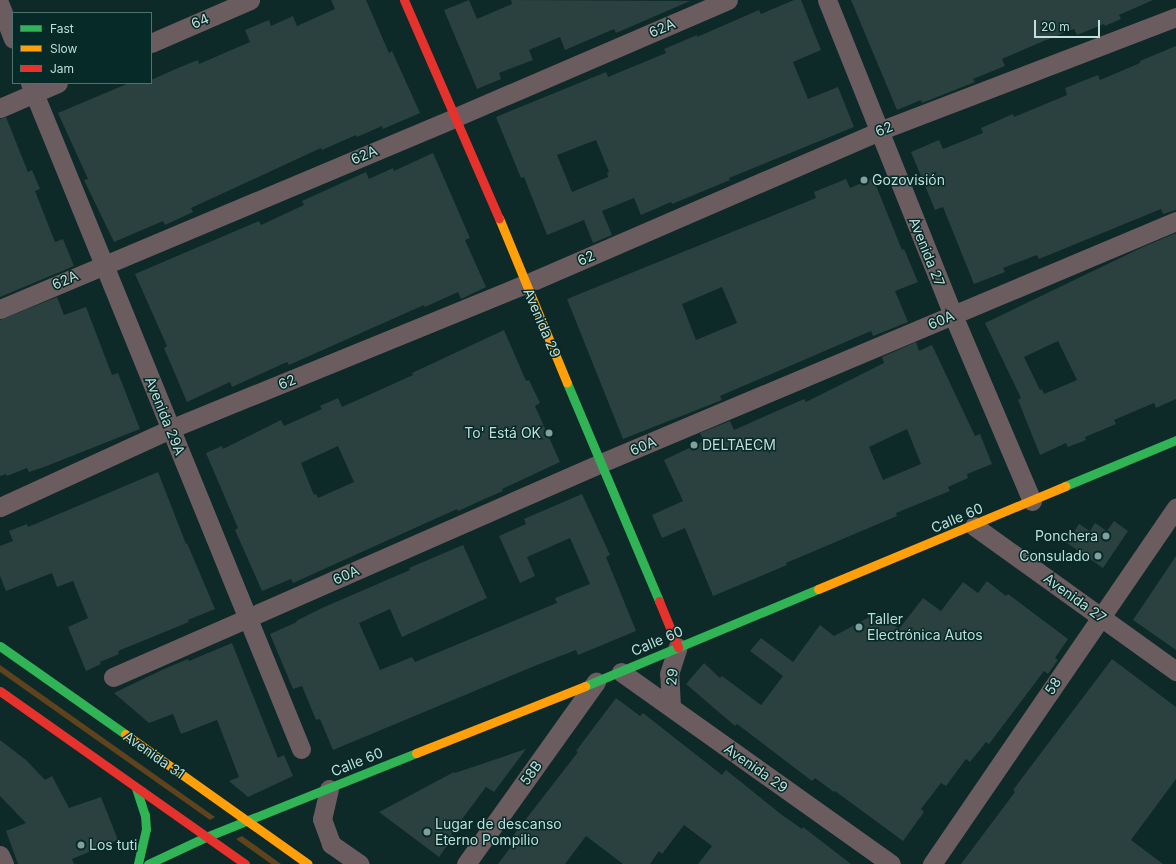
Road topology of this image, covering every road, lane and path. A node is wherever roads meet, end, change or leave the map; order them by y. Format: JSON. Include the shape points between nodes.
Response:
{"nodes":[{"id":1,"x":250,"y":0,"type":"edge"},
{"id":2,"x":404,"y":0,"type":"edge"},
{"id":3,"x":728,"y":0,"type":"edge"},
{"id":4,"x":827,"y":0,"type":"edge"},
{"id":5,"x":0,"y":5,"type":"edge"},
{"id":6,"x":1176,"y":17,"type":"edge"},
{"id":7,"x":12,"y":36,"type":"edge"},
{"id":8,"x":152,"y":43,"type":"edge"},
{"id":9,"x":53,"y":84,"type":"edge"},
{"id":10,"x":32,"y":88,"type":"edge"},
{"id":11,"x":0,"y":108,"type":"edge"},
{"id":12,"x":456,"y":117,"type":"junction"},
{"id":13,"x":879,"y":131,"type":"junction"},
{"id":14,"x":1176,"y":222,"type":"edge"},
{"id":15,"x":103,"y":264,"type":"junction"},
{"id":16,"x":526,"y":284,"type":"junction"},
{"id":17,"x":0,"y":309,"type":"edge"},
{"id":18,"x":953,"y":315,"type":"junction"},
{"id":19,"x":170,"y":429,"type":"junction"},
{"id":20,"x":1176,"y":440,"type":"edge"},
{"id":21,"x":601,"y":463,"type":"junction"},
{"id":22,"x":1032,"y":501,"type":"junction"},
{"id":23,"x":0,"y":507,"type":"edge"},
{"id":24,"x":1176,"y":508,"type":"edge"},
{"id":25,"x":974,"y":526,"type":"junction"},
{"id":26,"x":1100,"y":617,"type":"junction"},
{"id":27,"x":249,"y":618,"type":"junction"},
{"id":28,"x":0,"y":646,"type":"edge"},
{"id":29,"x":678,"y":647,"type":"junction"},
{"id":30,"x":1176,"y":671,"type":"edge"},
{"id":31,"x":621,"y":672,"type":"junction"},
{"id":32,"x":113,"y":677,"type":"dead end"},
{"id":33,"x":596,"y":682,"type":"junction"},
{"id":34,"x":0,"y":691,"type":"edge"},
{"id":35,"x":671,"y":707,"type":"junction"},
{"id":36,"x":301,"y":749,"type":"dead end"},
{"id":37,"x":136,"y":788,"type":"junction"},
{"id":38,"x":329,"y":789,"type":"junction"},
{"id":39,"x":246,"y":821,"type":"junction"},
{"id":40,"x":206,"y":837,"type":"junction"},
{"id":41,"x":0,"y":855,"type":"edge"},
{"id":42,"x":4,"y":864,"type":"edge"},
{"id":43,"x":138,"y":864,"type":"edge"},
{"id":44,"x":148,"y":864,"type":"edge"},
{"id":45,"x":227,"y":864,"type":"edge"},
{"id":46,"x":245,"y":864,"type":"edge"},
{"id":47,"x":308,"y":864,"type":"edge"},
{"id":48,"x":360,"y":864,"type":"edge"},
{"id":49,"x":466,"y":864,"type":"edge"},
{"id":50,"x":891,"y":864,"type":"edge"},
{"id":51,"x":932,"y":864,"type":"edge"}],
"edges":[{"from":1,"to":8,"type":"street","name":"64"},
{"from":2,"to":12,"type":"street","name":"Avenida 29"},
{"from":3,"to":12,"type":"street","name":"62A"},
{"from":4,"to":13,"type":"street","name":"Avenida 27"},
{"from":5,"to":7,"type":"street"},
{"from":6,"to":13,"type":"street","name":"62"},
{"from":9,"to":10,"type":"street"},
{"from":10,"to":11,"type":"street"},
{"from":10,"to":15,"type":"street","name":"Avenida 29A"},
{"from":12,"to":15,"type":"street","name":"62A"},
{"from":12,"to":16,"type":"street","name":"Avenida 29"},
{"from":13,"to":16,"type":"street","name":"62"},
{"from":13,"to":18,"type":"street","name":"Avenida 27"},
{"from":14,"to":18,"type":"street","name":"60A"},
{"from":15,"to":17,"type":"street","name":"62A"},
{"from":15,"to":19,"type":"street","name":"Avenida 29A"},
{"from":16,"to":19,"type":"street","name":"62"},
{"from":16,"to":21,"type":"street","name":"Avenida 29"},
{"from":18,"to":21,"type":"street","name":"60A"},
{"from":18,"to":22,"type":"street","name":"Avenida 27"},
{"from":19,"to":23,"type":"street","name":"62"},
{"from":19,"to":27,"type":"street","name":"Avenida 29A"},
{"from":20,"to":22,"type":"street","name":"Calle 60"},
{"from":21,"to":27,"type":"street","name":"60A"},
{"from":21,"to":29,"type":"street","name":"Avenida 29"},
{"from":22,"to":25,"type":"street","name":"Calle 60"},
{"from":24,"to":26,"type":"street","name":"58"},
{"from":25,"to":26,"type":"street","name":"Avenida 27"},
{"from":25,"to":29,"type":"street","name":"Calle 60"},
{"from":26,"to":30,"type":"street","name":"Avenida 27"},
{"from":26,"to":51,"type":"street","name":"58"},
{"from":27,"to":32,"type":"street","name":"60A"},
{"from":27,"to":36,"type":"street","name":"Avenida 29A"},
{"from":28,"to":39,"type":"street","name":"Avenida 31"},
{"from":29,"to":31,"type":"street","name":"Calle 60"},
{"from":29,"to":35,"type":"street","name":"29","via":[[669,674]]},
{"from":31,"to":33,"type":"street","name":"Calle 60"},
{"from":31,"to":35,"type":"street","name":"Avenida 29"},
{"from":33,"to":38,"type":"street","name":"Calle 60"},
{"from":33,"to":49,"type":"street","name":"58B"},
{"from":34,"to":37,"type":"street"},
{"from":35,"to":50,"type":"street","name":"Avenida 29"},
{"from":37,"to":40,"type":"street"},
{"from":37,"to":43,"type":"street","via":[[145,815],[146,829]]},
{"from":38,"to":39,"type":"street","name":"Calle 60"},
{"from":38,"to":48,"type":"street","via":[[322,819],[330,844]]},
{"from":39,"to":40,"type":"street","name":"Calle 60"},
{"from":39,"to":47,"type":"street","name":"Avenida 31"},
{"from":40,"to":44,"type":"street","name":"Calle 60"},
{"from":40,"to":45,"type":"street"},
{"from":40,"to":46,"type":"street"},
{"from":41,"to":42,"type":"street"}]}
